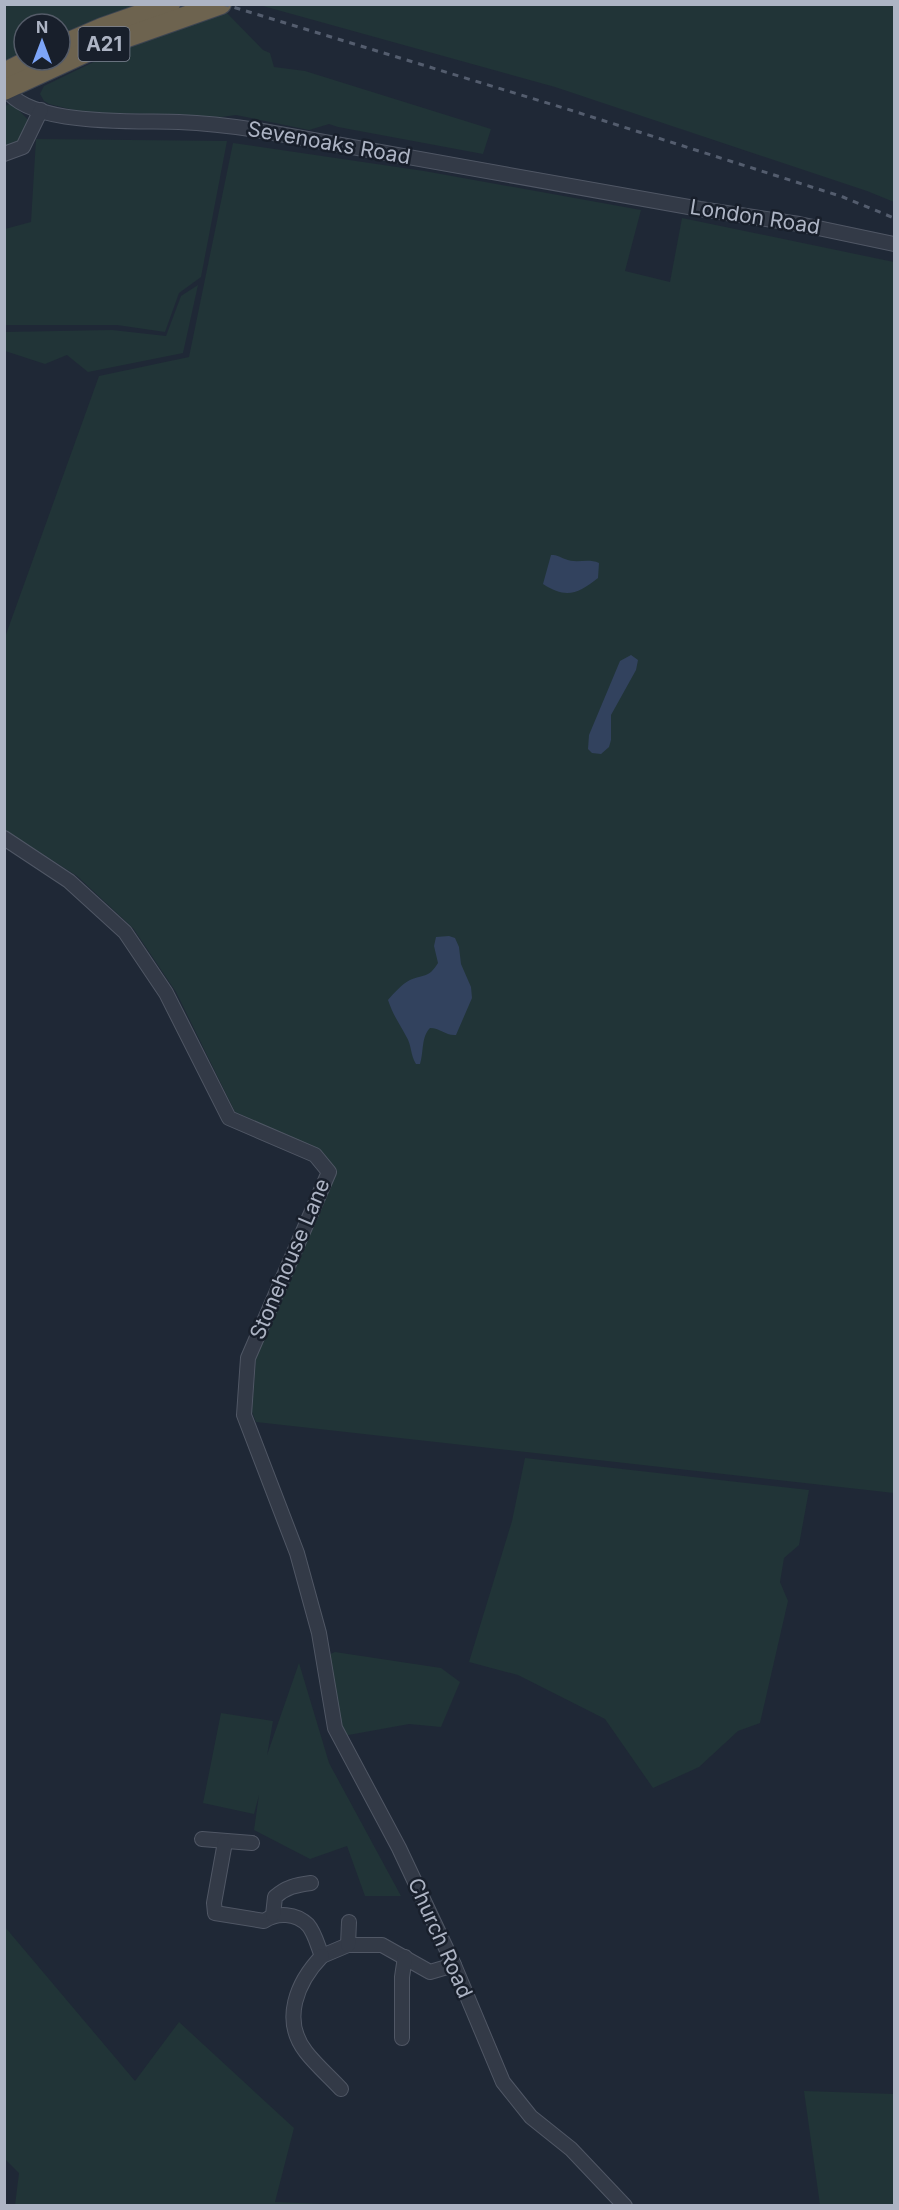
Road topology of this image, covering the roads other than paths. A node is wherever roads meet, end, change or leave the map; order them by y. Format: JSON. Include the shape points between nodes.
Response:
{"nodes":[{"id":1,"x":170,"y":4,"type":"edge"},
{"id":2,"x":213,"y":7,"type":"edge"},
{"id":3,"x":72,"y":41,"type":"edge"},
{"id":4,"x":18,"y":72,"type":"edge"},
{"id":5,"x":5,"y":84,"type":"edge"},
{"id":6,"x":41,"y":110,"type":"junction"},
{"id":7,"x":4,"y":154,"type":"edge"},
{"id":8,"x":615,"y":194,"type":"joint"},
{"id":9,"x":894,"y":244,"type":"edge"},
{"id":10,"x":4,"y":838,"type":"edge"},
{"id":11,"x":319,"y":1633,"type":"joint"},
{"id":12,"x":202,"y":1839,"type":"dead end"},
{"id":13,"x":225,"y":1842,"type":"junction"},
{"id":14,"x":252,"y":1843,"type":"dead end"},
{"id":15,"x":311,"y":1883,"type":"dead end"},
{"id":16,"x":273,"y":1915,"type":"junction"},
{"id":17,"x":349,"y":1922,"type":"dead end"},
{"id":18,"x":348,"y":1945,"type":"junction"},
{"id":19,"x":322,"y":1956,"type":"junction"},
{"id":20,"x":405,"y":1957,"type":"junction"},
{"id":21,"x":454,"y":1965,"type":"junction"},
{"id":22,"x":402,"y":2038,"type":"dead end"},
{"id":23,"x":341,"y":2089,"type":"dead end"},
{"id":24,"x":625,"y":2205,"type":"edge"}],
"edges":[{"from":1,"to":3,"type":"highway","number":"A21"},
{"from":2,"to":5,"type":"highway","number":"A21"},
{"from":4,"to":5,"type":"highway"},
{"from":5,"to":6,"type":"street","name":"Sevenoaks Road","via":[[12,97]]},
{"from":6,"to":7,"type":"street","via":[[23,147]]},
{"from":6,"to":8,"type":"street","name":"Sevenoaks Road","via":[[97,121],[241,128]]},
{"from":8,"to":9,"type":"street","name":"London Road"},
{"from":10,"to":11,"type":"street","name":"Stonehouse Lane","via":[[69,881],[125,932],[166,993],[229,1118],[315,1155],[329,1172],[248,1358],[244,1415],[297,1553]]},
{"from":11,"to":21,"type":"street","name":"Church Road","via":[[335,1728],[399,1848]]},
{"from":12,"to":13,"type":"street"},
{"from":13,"to":14,"type":"street"},
{"from":13,"to":16,"type":"street","via":[[215,1913],[264,1921]]},
{"from":15,"to":16,"type":"street","via":[[282,1890],[274,1897]]},
{"from":16,"to":19,"type":"street","via":[[284,1914],[309,1926]]},
{"from":17,"to":18,"type":"street"},
{"from":18,"to":19,"type":"street"},
{"from":18,"to":20,"type":"street","via":[[382,1945]]},
{"from":19,"to":23,"type":"street","via":[[295,1998],[294,2026],[305,2051]]},
{"from":20,"to":21,"type":"street","via":[[430,1972]]},
{"from":20,"to":22,"type":"street"},
{"from":21,"to":24,"type":"street","name":"Church Road","via":[[503,2082],[531,2117],[572,2149]]}]}
